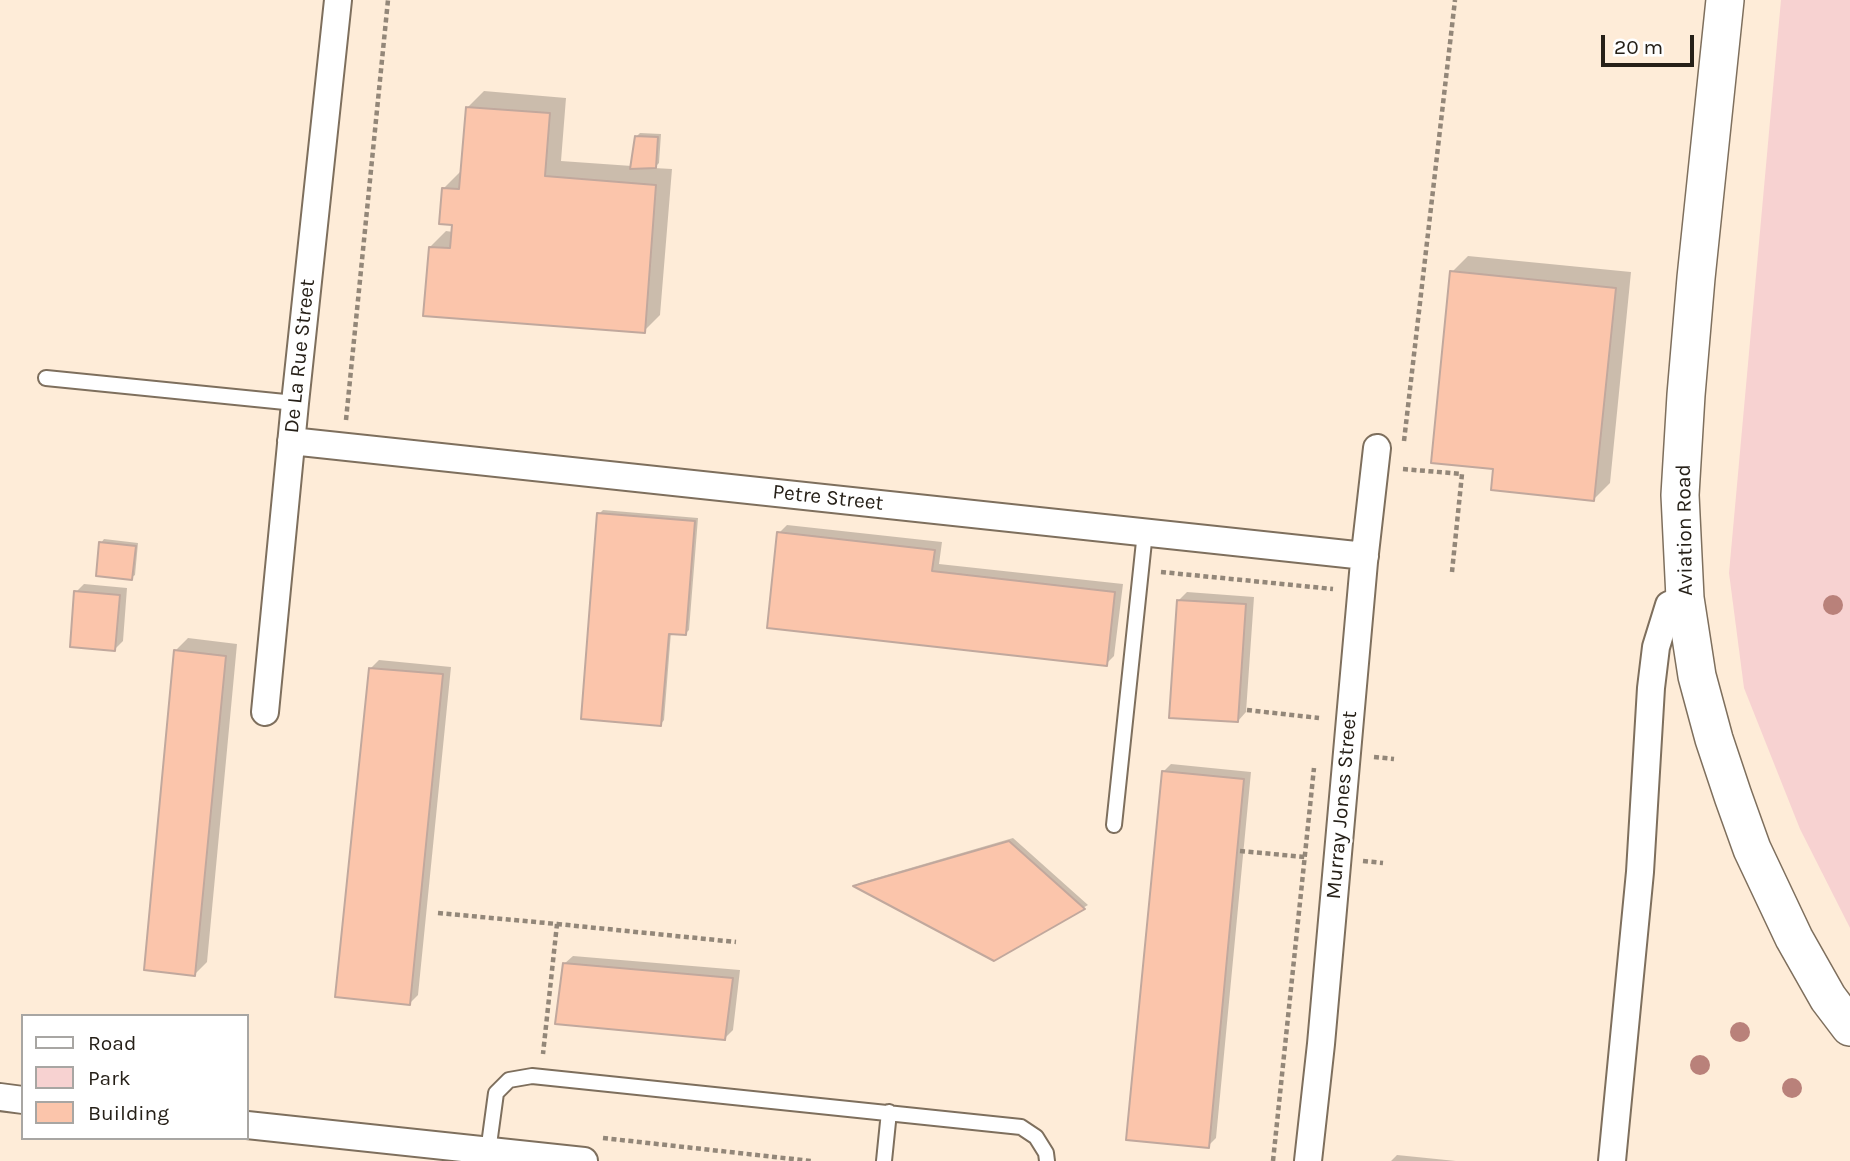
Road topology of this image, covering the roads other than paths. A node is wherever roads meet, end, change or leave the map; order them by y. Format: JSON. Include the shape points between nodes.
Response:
{"nodes":[{"id":1,"x":338,"y":0,"type":"edge"},
{"id":2,"x":1725,"y":0,"type":"edge"},
{"id":3,"x":46,"y":378,"type":"dead end"},
{"id":4,"x":295,"y":403,"type":"junction"},
{"id":5,"x":291,"y":440,"type":"junction"},
{"id":6,"x":1377,"y":449,"type":"dead end"},
{"id":7,"x":1144,"y":532,"type":"junction"},
{"id":8,"x":1365,"y":556,"type":"junction"},
{"id":9,"x":1685,"y":598,"type":"junction"},
{"id":10,"x":265,"y":712,"type":"dead end"},
{"id":11,"x":1114,"y":825,"type":"dead end"},
{"id":12,"x":1850,"y":1027,"type":"edge"},
{"id":13,"x":0,"y":1097,"type":"edge"},
{"id":14,"x":21,"y":1100,"type":"edge"},
{"id":15,"x":889,"y":1112,"type":"junction"},
{"id":16,"x":248,"y":1125,"type":"edge"},
{"id":17,"x":488,"y":1152,"type":"junction"},
{"id":18,"x":584,"y":1161,"type":"edge"},
{"id":19,"x":884,"y":1161,"type":"edge"},
{"id":20,"x":1047,"y":1161,"type":"edge"},
{"id":21,"x":1308,"y":1161,"type":"edge"},
{"id":22,"x":1612,"y":1161,"type":"edge"}],
"edges":[{"from":1,"to":4,"type":"street","name":"De La Rue Street"},
{"from":2,"to":9,"type":"main road","name":"Aviation Road","via":[[1686,396],[1680,495]]},
{"from":3,"to":4,"type":"lane"},
{"from":4,"to":5,"type":"street","name":"De La Rue Street"},
{"from":5,"to":7,"type":"street","name":"Petre Street"},
{"from":5,"to":10,"type":"street","name":"De La Rue Street"},
{"from":6,"to":8,"type":"street","name":"Murray Jones Street"},
{"from":7,"to":8,"type":"street","name":"Petre Street"},
{"from":7,"to":11,"type":"lane"},
{"from":8,"to":21,"type":"street","name":"Murray Jones Street"},
{"from":9,"to":12,"type":"main road","name":"Aviation Road","via":[[1714,740],[1752,849],[1794,938]]},
{"from":9,"to":22,"type":"street","via":[[1669,606],[1656,647]]},
{"from":13,"to":14,"type":"street"},
{"from":15,"to":17,"type":"lane","via":[[532,1076],[509,1080],[496,1093]]},
{"from":15,"to":19,"type":"lane"},
{"from":15,"to":20,"type":"lane","via":[[1021,1126],[1036,1137]]},
{"from":16,"to":17,"type":"street"},
{"from":17,"to":18,"type":"street"}]}
